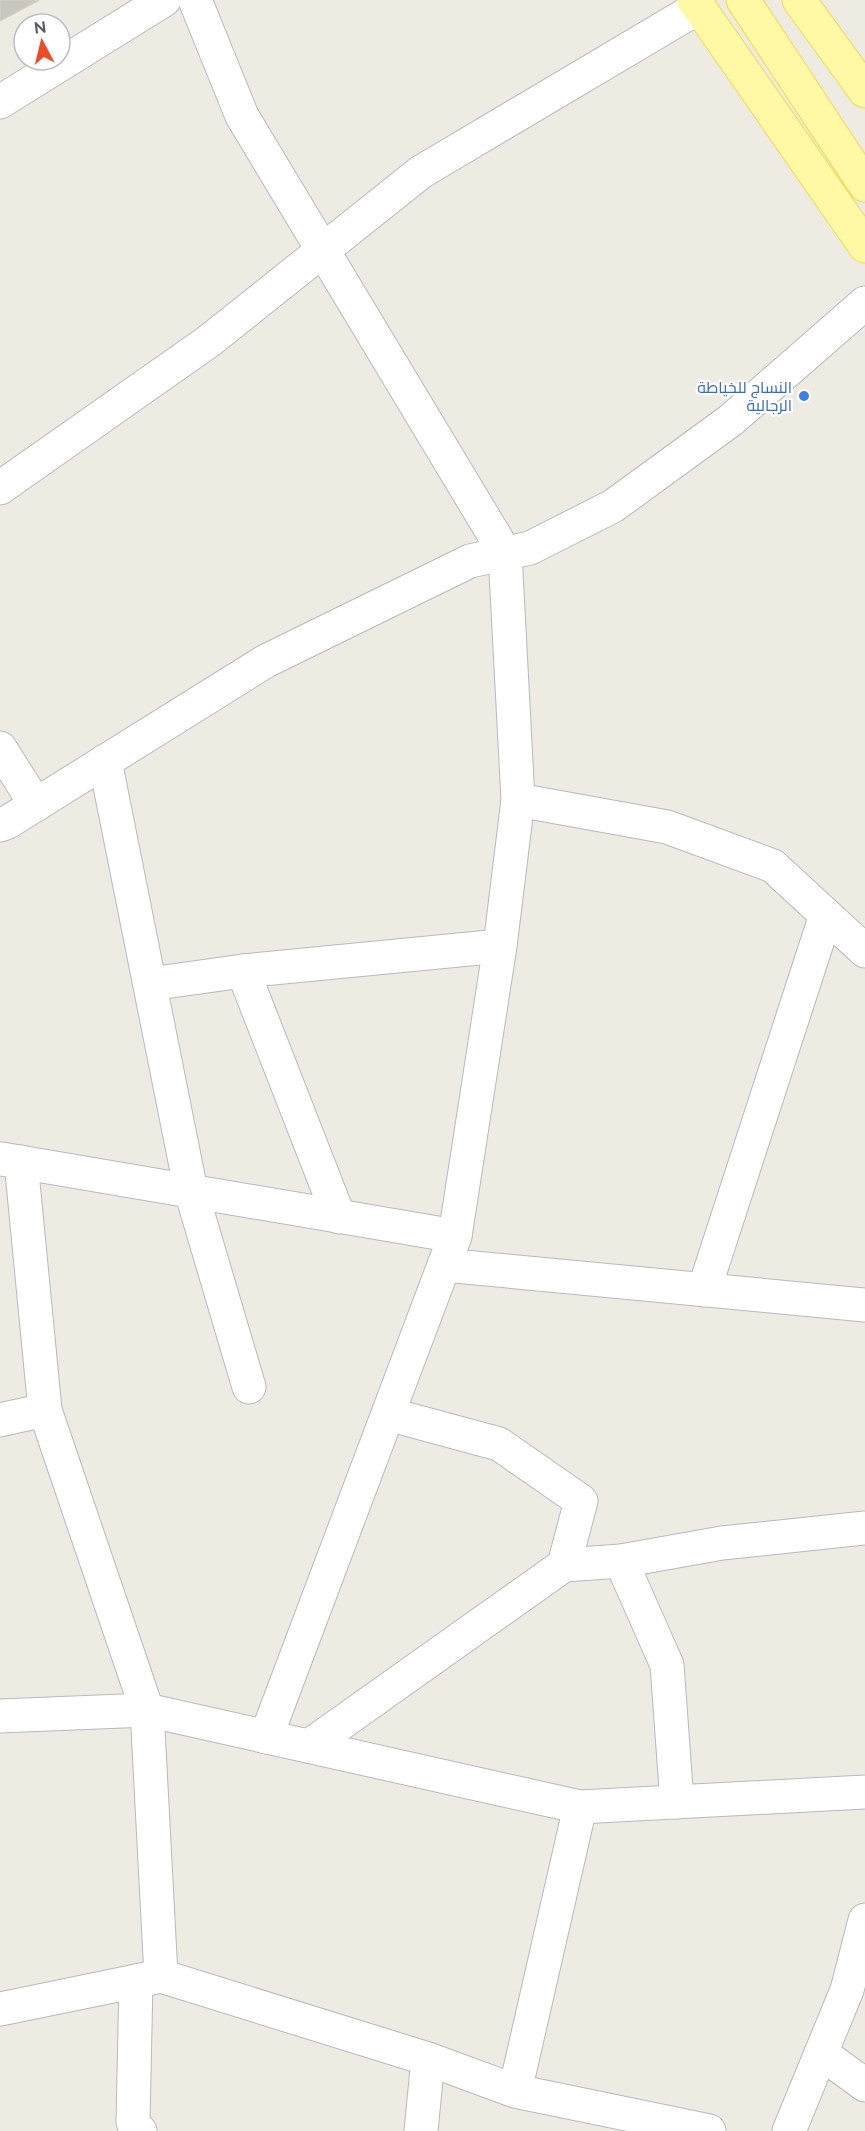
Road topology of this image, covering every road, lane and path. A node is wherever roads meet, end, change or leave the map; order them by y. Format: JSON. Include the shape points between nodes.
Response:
{"nodes":[{"id":1,"x":164,"y":0,"type":"edge"},
{"id":2,"x":195,"y":0,"type":"edge"},
{"id":3,"x":743,"y":0,"type":"edge"},
{"id":4,"x":799,"y":0,"type":"edge"},
{"id":5,"x":697,"y":3,"type":"edge"},
{"id":6,"x":865,"y":91,"type":"edge"},
{"id":7,"x":0,"y":102,"type":"edge"},
{"id":8,"x":865,"y":184,"type":"edge"},
{"id":9,"x":865,"y":246,"type":"edge"},
{"id":10,"x":323,"y":250,"type":"junction"},
{"id":11,"x":865,"y":303,"type":"edge"},
{"id":12,"x":0,"y":488,"type":"edge"},
{"id":13,"x":505,"y":554,"type":"junction"},
{"id":14,"x":0,"y":748,"type":"edge"},
{"id":15,"x":105,"y":761,"type":"junction"},
{"id":16,"x":518,"y":800,"type":"junction"},
{"id":17,"x":36,"y":805,"type":"junction"},
{"id":18,"x":0,"y":825,"type":"edge"},
{"id":19,"x":826,"y":915,"type":"junction"},
{"id":20,"x":500,"y":946,"type":"junction"},
{"id":21,"x":865,"y":951,"type":"edge"},
{"id":22,"x":243,"y":971,"type":"junction"},
{"id":23,"x":150,"y":984,"type":"junction"},
{"id":24,"x":10,"y":1160,"type":"edge"},
{"id":25,"x":191,"y":1191,"type":"junction"},
{"id":26,"x":339,"y":1217,"type":"junction"},
{"id":27,"x":450,"y":1251,"type":"junction"},
{"id":28,"x":704,"y":1290,"type":"junction"},
{"id":29,"x":865,"y":1305,"type":"edge"},
{"id":30,"x":249,"y":1387,"type":"dead end"},
{"id":31,"x":45,"y":1410,"type":"junction"},
{"id":32,"x":388,"y":1414,"type":"junction"},
{"id":33,"x":0,"y":1420,"type":"edge"},
{"id":34,"x":865,"y":1528,"type":"edge"},
{"id":35,"x":621,"y":1561,"type":"junction"},
{"id":36,"x":564,"y":1565,"type":"junction"},
{"id":37,"x":147,"y":1710,"type":"junction"},
{"id":38,"x":0,"y":1716,"type":"edge"},
{"id":39,"x":266,"y":1737,"type":"junction"},
{"id":40,"x":309,"y":1746,"type":"junction"},
{"id":41,"x":865,"y":1792,"type":"edge"},
{"id":42,"x":677,"y":1802,"type":"junction"},
{"id":43,"x":580,"y":1807,"type":"junction"},
{"id":44,"x":865,"y":1920,"type":"edge"},
{"id":45,"x":148,"y":1978,"type":"junction"},
{"id":46,"x":0,"y":2009,"type":"edge"},
{"id":47,"x":822,"y":2053,"type":"junction"},
{"id":48,"x":428,"y":2059,"type":"junction"},
{"id":49,"x":865,"y":2085,"type":"edge"},
{"id":50,"x":515,"y":2091,"type":"junction"},
{"id":51,"x":140,"y":2131,"type":"edge"},
{"id":52,"x":421,"y":2131,"type":"edge"},
{"id":53,"x":709,"y":2131,"type":"edge"},
{"id":54,"x":789,"y":2131,"type":"edge"}],
"edges":[{"from":1,"to":7,"type":"street"},
{"from":2,"to":10,"type":"street","via":[[242,116]]},
{"from":3,"to":8,"type":"main road"},
{"from":4,"to":6,"type":"main road"},
{"from":5,"to":9,"type":"main road"},
{"from":5,"to":10,"type":"street","via":[[421,172]]},
{"from":10,"to":12,"type":"street","via":[[208,341]]},
{"from":10,"to":13,"type":"street"},
{"from":11,"to":13,"type":"street","via":[[730,420],[613,506],[530,548]]},
{"from":13,"to":15,"type":"street","via":[[470,561],[266,661]]},
{"from":13,"to":16,"type":"street"},
{"from":14,"to":17,"type":"street"},
{"from":15,"to":17,"type":"street"},
{"from":15,"to":23,"type":"street"},
{"from":16,"to":19,"type":"street","via":[[667,827],[762,862],[773,867]]},
{"from":16,"to":20,"type":"street"},
{"from":17,"to":18,"type":"street"},
{"from":19,"to":21,"type":"street"},
{"from":19,"to":28,"type":"street"},
{"from":20,"to":22,"type":"street"},
{"from":20,"to":27,"type":"street"},
{"from":22,"to":23,"type":"street"},
{"from":22,"to":26,"type":"street"},
{"from":23,"to":25,"type":"street"},
{"from":24,"to":25,"type":"street"},
{"from":24,"to":31,"type":"street"},
{"from":25,"to":26,"type":"street"},
{"from":25,"to":30,"type":"street"},
{"from":26,"to":27,"type":"street"},
{"from":27,"to":28,"type":"street"},
{"from":27,"to":32,"type":"street"},
{"from":28,"to":29,"type":"street"},
{"from":31,"to":33,"type":"street"},
{"from":31,"to":37,"type":"street"},
{"from":32,"to":36,"type":"street","via":[[499,1444],[580,1502]]},
{"from":32,"to":39,"type":"street"},
{"from":34,"to":35,"type":"street","via":[[722,1543]]},
{"from":35,"to":36,"type":"street"},
{"from":35,"to":42,"type":"street","via":[[667,1665]]},
{"from":36,"to":40,"type":"street"},
{"from":37,"to":38,"type":"street"},
{"from":37,"to":39,"type":"street"},
{"from":37,"to":45,"type":"street"},
{"from":39,"to":40,"type":"street"},
{"from":40,"to":43,"type":"street"},
{"from":41,"to":42,"type":"street"},
{"from":42,"to":43,"type":"street"},
{"from":43,"to":50,"type":"street"},
{"from":44,"to":47,"type":"street","via":[[847,1990]]},
{"from":45,"to":46,"type":"street"},
{"from":45,"to":48,"type":"street"},
{"from":45,"to":51,"type":"street","via":[[133,2122]]},
{"from":47,"to":49,"type":"street"},
{"from":47,"to":54,"type":"street"},
{"from":48,"to":50,"type":"street"},
{"from":48,"to":52,"type":"street"},
{"from":50,"to":53,"type":"street"}]}
